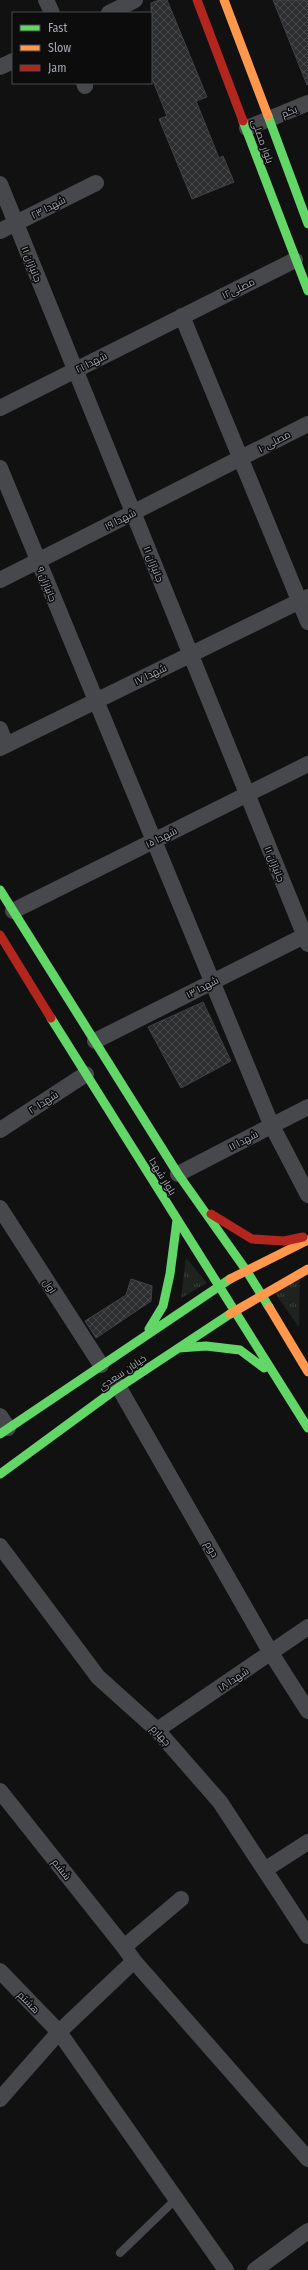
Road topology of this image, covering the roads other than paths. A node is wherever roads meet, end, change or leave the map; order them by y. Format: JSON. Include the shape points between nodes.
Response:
{"nodes":[{"id":1,"x":46,"y":0,"type":"edge"},
{"id":2,"x":135,"y":0,"type":"edge"},
{"id":3,"x":197,"y":0,"type":"edge"},
{"id":4,"x":224,"y":0,"type":"edge"},
{"id":5,"x":52,"y":12,"type":"edge"},
{"id":6,"x":111,"y":12,"type":"edge"},
{"id":7,"x":12,"y":61,"type":"edge"},
{"id":8,"x":0,"y":67,"type":"edge"},
{"id":9,"x":308,"y":103,"type":"edge"},
{"id":10,"x":270,"y":119,"type":"junction"},
{"id":11,"x":247,"y":128,"type":"junction"},
{"id":12,"x":96,"y":183,"type":"dead end"},
{"id":13,"x":0,"y":184,"type":"edge"},
{"id":14,"x":16,"y":223,"type":"junction"},
{"id":15,"x":308,"y":224,"type":"edge"},
{"id":16,"x":0,"y":231,"type":"edge"},
{"id":17,"x":295,"y":260,"type":"junction"},
{"id":18,"x":308,"y":291,"type":"edge"},
{"id":19,"x":182,"y":316,"type":"junction"},
{"id":20,"x":75,"y":370,"type":"junction"},
{"id":21,"x":0,"y":408,"type":"edge"},
{"id":22,"x":308,"y":424,"type":"edge"},
{"id":23,"x":241,"y":459,"type":"junction"},
{"id":24,"x":0,"y":468,"type":"edge"},
{"id":25,"x":133,"y":512,"type":"junction"},
{"id":26,"x":38,"y":560,"type":"junction"},
{"id":27,"x":0,"y":580,"type":"edge"},
{"id":28,"x":304,"y":599,"type":"edge"},
{"id":29,"x":308,"y":622,"type":"edge"},
{"id":30,"x":190,"y":654,"type":"junction"},
{"id":31,"x":95,"y":701,"type":"junction"},
{"id":32,"x":0,"y":729,"type":"edge"},
{"id":33,"x":3,"y":746,"type":"edge"},
{"id":34,"x":308,"y":764,"type":"edge"},
{"id":35,"x":247,"y":794,"type":"junction"},
{"id":36,"x":154,"y":841,"type":"junction"},
{"id":37,"x":0,"y":890,"type":"edge"},
{"id":38,"x":13,"y":911,"type":"junction"},
{"id":39,"x":0,"y":935,"type":"edge"},
{"id":40,"x":307,"y":938,"type":"edge"},
{"id":41,"x":212,"y":982,"type":"junction"},
{"id":42,"x":95,"y":1041,"type":"junction"},
{"id":43,"x":86,"y":1074,"type":"junction"},
{"id":44,"x":308,"y":1107,"type":"edge"},
{"id":45,"x":271,"y":1124,"type":"junction"},
{"id":46,"x":0,"y":1130,"type":"edge"},
{"id":47,"x":178,"y":1174,"type":"junction"},
{"id":48,"x":308,"y":1195,"type":"edge"},
{"id":49,"x":0,"y":1208,"type":"edge"},
{"id":50,"x":203,"y":1210,"type":"junction"},
{"id":51,"x":177,"y":1220,"type":"junction"},
{"id":52,"x":308,"y":1235,"type":"edge"},
{"id":53,"x":308,"y":1240,"type":"edge"},
{"id":54,"x":308,"y":1269,"type":"edge"},
{"id":55,"x":246,"y":1270,"type":"junction"},
{"id":56,"x":217,"y":1287,"type":"junction"},
{"id":57,"x":261,"y":1294,"type":"junction"},
{"id":58,"x":233,"y":1311,"type":"junction"},
{"id":59,"x":146,"y":1334,"type":"junction"},
{"id":60,"x":177,"y":1349,"type":"junction"},
{"id":61,"x":306,"y":1352,"type":"dead end"},
{"id":62,"x":101,"y":1364,"type":"junction"},
{"id":63,"x":306,"y":1369,"type":"edge"},
{"id":64,"x":275,"y":1377,"type":"junction"},
{"id":65,"x":118,"y":1386,"type":"junction"},
{"id":66,"x":3,"y":1426,"type":"edge"},
{"id":67,"x":308,"y":1428,"type":"edge"},
{"id":68,"x":0,"y":1474,"type":"edge"},
{"id":69,"x":0,"y":1546,"type":"edge"},
{"id":70,"x":308,"y":1627,"type":"edge"},
{"id":71,"x":271,"y":1653,"type":"junction"},
{"id":72,"x":308,"y":1711,"type":"edge"},
{"id":73,"x":157,"y":1730,"type":"junction"},
{"id":74,"x":0,"y":1791,"type":"edge"},
{"id":75,"x":308,"y":1842,"type":"edge"},
{"id":76,"x":266,"y":1869,"type":"junction"},
{"id":77,"x":181,"y":1899,"type":"dead end"},
{"id":78,"x":308,"y":1936,"type":"edge"},
{"id":79,"x":124,"y":1947,"type":"junction"},
{"id":80,"x":134,"y":1961,"type":"junction"},
{"id":81,"x":0,"y":1971,"type":"edge"},
{"id":82,"x":59,"y":2032,"type":"junction"},
{"id":83,"x":0,"y":2099,"type":"edge"},
{"id":84,"x":308,"y":2159,"type":"edge"},
{"id":85,"x":176,"y":2199,"type":"junction"},
{"id":86,"x":308,"y":2231,"type":"edge"},
{"id":87,"x":120,"y":2253,"type":"dead end"},
{"id":88,"x":226,"y":2270,"type":"edge"},
{"id":89,"x":255,"y":2270,"type":"edge"}],
"edges":[{"from":1,"to":5,"type":"street"},
{"from":2,"to":6,"type":"street"},
{"from":3,"to":11,"type":"main road","name":"بلوار مصلی"},
{"from":4,"to":10,"type":"main road","name":"بلوار مصلی"},
{"from":7,"to":8,"type":"street"},
{"from":9,"to":10,"type":"street","name":"یکم"},
{"from":10,"to":11,"type":"street","name":"یکم"},
{"from":10,"to":15,"type":"main road","name":"بلوار مصلی"},
{"from":11,"to":17,"type":"main road","name":"بلوار مصلی"},
{"from":12,"to":14,"type":"street","name":"شهدا ۲۳"},
{"from":13,"to":14,"type":"street","name":"جانبازان ۱۱"},
{"from":14,"to":16,"type":"street","name":"شهدا ۲۳"},
{"from":14,"to":20,"type":"street","name":"جانبازان ۱۱"},
{"from":17,"to":18,"type":"main road","name":"بلوار مصلی"},
{"from":17,"to":19,"type":"street","name":"مصلی۱۲"},
{"from":19,"to":20,"type":"street","name":"شهدا ۲۱"},
{"from":19,"to":23,"type":"street"},
{"from":20,"to":21,"type":"street","name":"شهدا ۲۱"},
{"from":20,"to":25,"type":"street","name":"جانبازان ۱۱"},
{"from":22,"to":23,"type":"street","name":"مصلی ۱۰"},
{"from":23,"to":25,"type":"street","name":"شهدا ۱۹"},
{"from":23,"to":28,"type":"street"},
{"from":24,"to":26,"type":"street","name":"جانبازان ۹"},
{"from":25,"to":26,"type":"street","name":"شهدا ۱۹"},
{"from":25,"to":30,"type":"street","name":"جانبازان ۱۱"},
{"from":26,"to":27,"type":"street","name":"شهدا ۱۹"},
{"from":26,"to":31,"type":"street","name":"جانبازان ۹"},
{"from":28,"to":29,"type":"street"},
{"from":28,"to":30,"type":"street","name":"شهدا ۱۷"},
{"from":30,"to":31,"type":"street","name":"شهدا ۱۷"},
{"from":30,"to":35,"type":"street","name":"جانبازان ۱۱"},
{"from":31,"to":33,"type":"street","name":"شهدا ۱۷"},
{"from":31,"to":36,"type":"street","name":"جانبازان ۹"},
{"from":32,"to":33,"type":"street"},
{"from":34,"to":35,"type":"street","name":"شهدا ۱۵"},
{"from":35,"to":36,"type":"street","name":"شهدا ۱۵"},
{"from":35,"to":40,"type":"street","name":"جانبازان ۱۱"},
{"from":36,"to":38,"type":"street","name":"شهدا ۱۵"},
{"from":36,"to":41,"type":"street","name":"جانبازان ۹"},
{"from":37,"to":38,"type":"main road","name":"بلوار شهدا"},
{"from":38,"to":42,"type":"main road","name":"بلوار شهدا"},
{"from":39,"to":43,"type":"main road","name":"بلوار شهدا"},
{"from":40,"to":41,"type":"street","name":"شهدا ۱۳"},
{"from":41,"to":42,"type":"street","name":"شهدا ۱۳"},
{"from":41,"to":45,"type":"street","name":"جانبازان ۹"},
{"from":42,"to":47,"type":"main road","name":"بلوار شهدا"},
{"from":43,"to":46,"type":"street","name":"شهدا ۲۰"},
{"from":43,"to":51,"type":"main road","name":"بلوار شهدا"},
{"from":44,"to":45,"type":"street","name":"شهدا ۱۱"},
{"from":45,"to":47,"type":"street","name":"شهدا ۱۱"},
{"from":45,"to":48,"type":"street","name":"جانبازان ۹"},
{"from":47,"to":50,"type":"main road","name":"بلوار شهدا"},
{"from":49,"to":62,"type":"street","name":"اول"},
{"from":50,"to":52,"type":"main road","via":[[252,1239],[284,1241]]},
{"from":50,"to":55,"type":"main road","name":"بلوار شهدا"},
{"from":51,"to":56,"type":"main road","name":"بلوار شهدا"},
{"from":51,"to":59,"type":"main road","via":[[163,1306]]},
{"from":53,"to":55,"type":"main road","name":"خیابان سعدی"},
{"from":54,"to":57,"type":"main road","name":"خیابان سعدی"},
{"from":55,"to":56,"type":"main road","name":"خیابان سعدی"},
{"from":55,"to":57,"type":"main road","name":"بلوار شهدا"},
{"from":56,"to":58,"type":"main road","name":"بلوار شهدا"},
{"from":56,"to":59,"type":"main road","name":"خیابان سعدی"},
{"from":57,"to":58,"type":"main road","name":"خیابان سعدی"},
{"from":57,"to":63,"type":"main road","name":"بلوار شهدا"},
{"from":58,"to":60,"type":"main road","name":"خیابان سعدی"},
{"from":58,"to":64,"type":"main road","name":"بلوار شهدا"},
{"from":59,"to":62,"type":"main road","name":"خیابان سعدی"},
{"from":60,"to":64,"type":"main road","via":[[206,1346],[240,1350]]},
{"from":60,"to":65,"type":"main road","name":"خیابان سعدی"},
{"from":61,"to":63,"type":"main road"},
{"from":62,"to":66,"type":"main road","name":"خیابان سعدی"},
{"from":64,"to":67,"type":"main road","name":"بلوار شهدا"},
{"from":65,"to":68,"type":"main road","name":"خیابان سعدی"},
{"from":65,"to":71,"type":"street","name":"دوم"},
{"from":69,"to":73,"type":"street","name":"چهارم","via":[[98,1677]]},
{"from":70,"to":71,"type":"street","name":"شهدا ۱۸"},
{"from":71,"to":72,"type":"street","name":"دوم"},
{"from":71,"to":73,"type":"street","name":"شهدا ۱۸"},
{"from":73,"to":76,"type":"street","name":"چهارم","via":[[220,1802]]},
{"from":74,"to":79,"type":"street","name":"ششم"},
{"from":75,"to":76,"type":"street"},
{"from":76,"to":78,"type":"street","name":"چهارم"},
{"from":77,"to":79,"type":"street"},
{"from":79,"to":80,"type":"street","name":"ششم"},
{"from":80,"to":82,"type":"street"},
{"from":80,"to":84,"type":"street","name":"ششم"},
{"from":81,"to":82,"type":"street","name":"هشتم"},
{"from":82,"to":83,"type":"street"},
{"from":82,"to":85,"type":"street","name":"هشتم"},
{"from":85,"to":87,"type":"lane"},
{"from":85,"to":88,"type":"street","name":"هشتم"},
{"from":86,"to":89,"type":"street"}]}
